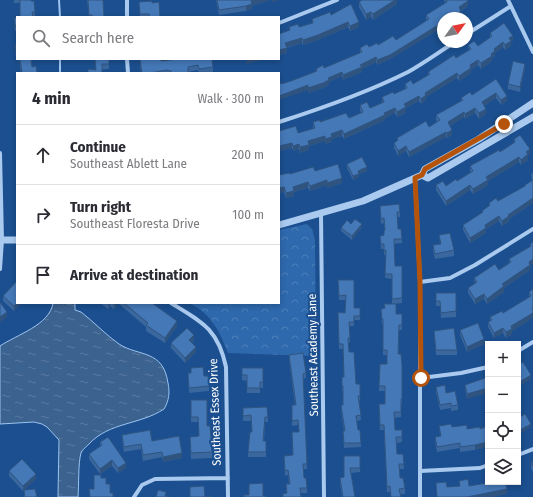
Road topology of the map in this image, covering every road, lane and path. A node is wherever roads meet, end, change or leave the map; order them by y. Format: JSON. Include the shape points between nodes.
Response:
{"nodes":[{"id":1,"x":127,"y":0,"type":"edge"},
{"id":2,"x":337,"y":0,"type":"edge"},
{"id":3,"x":508,"y":0,"type":"edge"},
{"id":4,"x":511,"y":6,"type":"junction"},
{"id":5,"x":127,"y":16,"type":"edge"},
{"id":6,"x":280,"y":23,"type":"edge"},
{"id":7,"x":473,"y":30,"type":"edge"},
{"id":8,"x":445,"y":48,"type":"edge"},
{"id":9,"x":533,"y":52,"type":"edge"},
{"id":10,"x":127,"y":60,"type":"edge"},
{"id":11,"x":128,"y":72,"type":"edge"},
{"id":12,"x":533,"y":103,"type":"edge"},
{"id":13,"x":533,"y":118,"type":"edge"},
{"id":14,"x":280,"y":122,"type":"edge"},
{"id":15,"x":0,"y":153,"type":"edge"},
{"id":16,"x":418,"y":177,"type":"junction"},
{"id":17,"x":321,"y":214,"type":"junction"},
{"id":18,"x":280,"y":225,"type":"edge"},
{"id":19,"x":533,"y":229,"type":"edge"},
{"id":20,"x":1,"y":240,"type":"edge"},
{"id":21,"x":16,"y":240,"type":"edge"},
{"id":22,"x":0,"y":270,"type":"edge"},
{"id":23,"x":420,"y":282,"type":"junction"},
{"id":24,"x":174,"y":304,"type":"edge"},
{"id":25,"x":533,"y":342,"type":"edge"},
{"id":26,"x":521,"y":349,"type":"edge"},
{"id":27,"x":485,"y":368,"type":"edge"},
{"id":28,"x":421,"y":378,"type":"junction"},
{"id":29,"x":533,"y":449,"type":"edge"},
{"id":30,"x":521,"y":454,"type":"edge"},
{"id":31,"x":485,"y":466,"type":"edge"},
{"id":32,"x":420,"y":471,"type":"junction"},
{"id":33,"x":228,"y":478,"type":"junction"},
{"id":34,"x":134,"y":497,"type":"edge"},
{"id":35,"x":228,"y":497,"type":"edge"},
{"id":36,"x":324,"y":497,"type":"edge"},
{"id":37,"x":420,"y":497,"type":"edge"}],
"edges":[{"from":1,"to":5,"type":"street"},
{"from":2,"to":6,"type":"street"},
{"from":3,"to":4,"type":"street"},
{"from":4,"to":7,"type":"street"},
{"from":4,"to":9,"type":"street"},
{"from":8,"to":14,"type":"street","via":[[409,71],[366,92],[332,106]]},
{"from":10,"to":11,"type":"street"},
{"from":12,"to":16,"type":"street","via":[[479,139],[425,169]]},
{"from":13,"to":16,"type":"street","via":[[428,178]]},
{"from":15,"to":20,"type":"street"},
{"from":16,"to":17,"type":"street","via":[[363,201]]},
{"from":16,"to":23,"type":"street"},
{"from":17,"to":18,"type":"street"},
{"from":17,"to":36,"type":"street","name":"Southeast Academy Lane"},
{"from":19,"to":23,"type":"street","via":[[476,265],[450,278]]},
{"from":20,"to":21,"type":"street"},
{"from":20,"to":22,"type":"street"},
{"from":23,"to":28,"type":"street"},
{"from":24,"to":33,"type":"street","name":"Southeast Essex Drive","via":[[198,319],[211,331],[222,349],[226,367]]},
{"from":25,"to":26,"type":"street"},
{"from":27,"to":28,"type":"street"},
{"from":28,"to":32,"type":"street"},
{"from":29,"to":30,"type":"street"},
{"from":31,"to":32,"type":"street"},
{"from":32,"to":37,"type":"street"},
{"from":33,"to":34,"type":"street","via":[[155,479],[142,485]]},
{"from":33,"to":35,"type":"street","name":"Southeast Essex Drive"}]}
